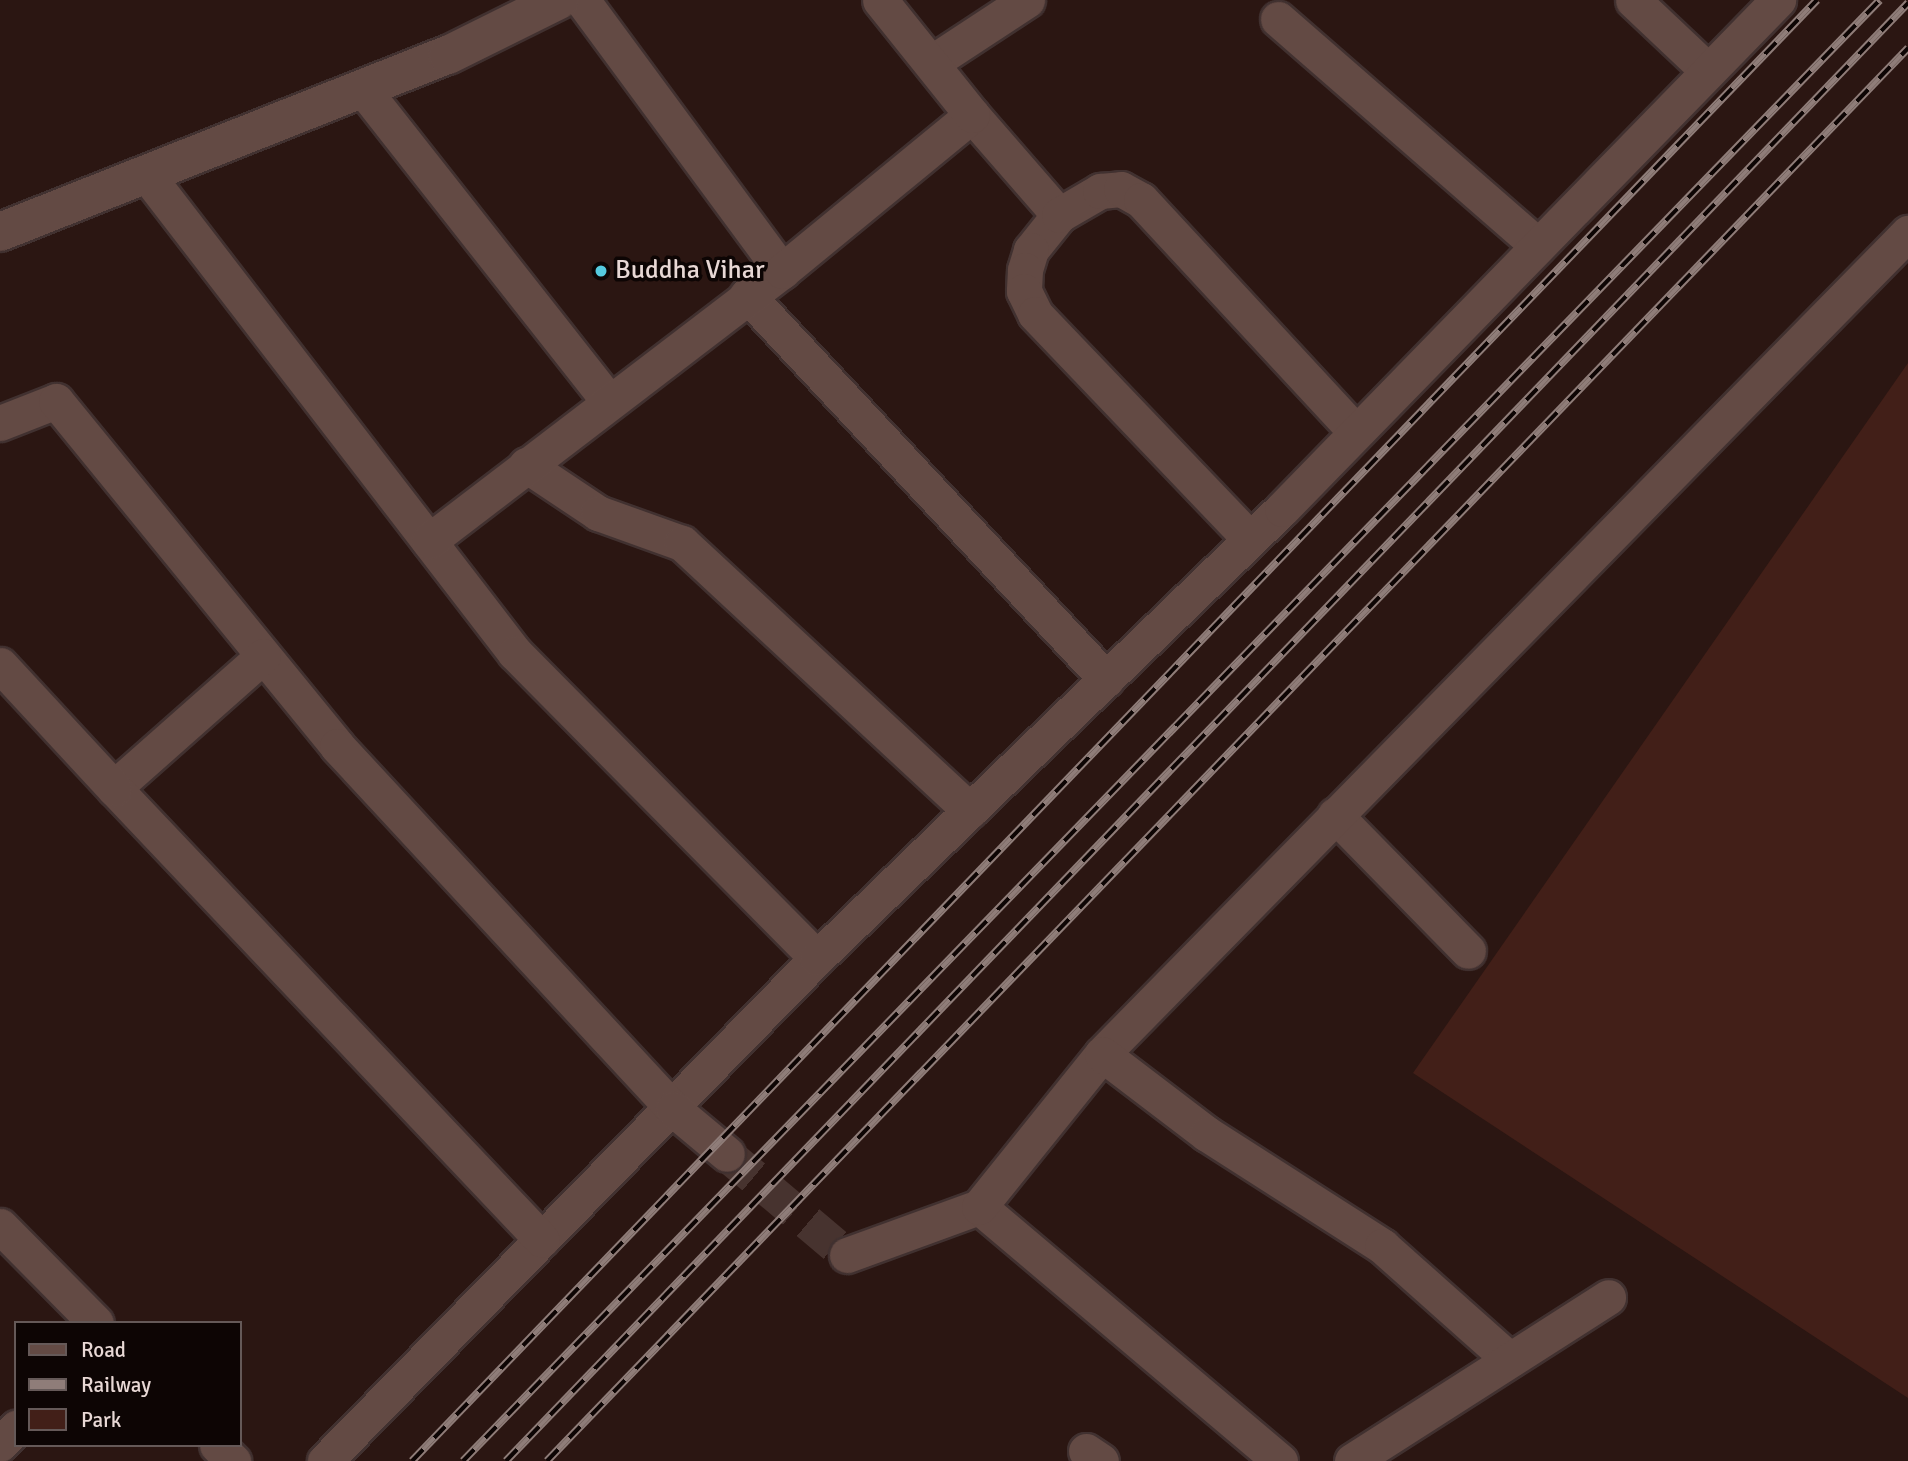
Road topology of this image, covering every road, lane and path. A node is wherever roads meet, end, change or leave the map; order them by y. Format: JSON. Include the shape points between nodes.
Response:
{"nodes":[{"id":1,"x":559,"y":0,"type":"edge"},
{"id":2,"x":582,"y":0,"type":"edge"},
{"id":3,"x":880,"y":0,"type":"edge"},
{"id":4,"x":1027,"y":0,"type":"edge"},
{"id":5,"x":1633,"y":0,"type":"edge"},
{"id":6,"x":1778,"y":0,"type":"edge"},
{"id":7,"x":1278,"y":19,"type":"dead end"},
{"id":8,"x":931,"y":63,"type":"junction"},
{"id":9,"x":1708,"y":71,"type":"junction"},
{"id":10,"x":363,"y":89,"type":"junction"},
{"id":11,"x":972,"y":115,"type":"junction"},
{"id":12,"x":147,"y":174,"type":"junction"},
{"id":13,"x":1059,"y":215,"type":"junction"},
{"id":14,"x":0,"y":232,"type":"edge"},
{"id":15,"x":1908,"y":233,"type":"edge"},
{"id":16,"x":1538,"y":246,"type":"junction"},
{"id":17,"x":782,"y":271,"type":"junction"},
{"id":18,"x":747,"y":295,"type":"junction"},
{"id":19,"x":608,"y":400,"type":"junction"},
{"id":20,"x":0,"y":423,"type":"edge"},
{"id":21,"x":1356,"y":432,"type":"junction"},
{"id":22,"x":526,"y":465,"type":"junction"},
{"id":23,"x":1250,"y":539,"type":"junction"},
{"id":24,"x":429,"y":541,"type":"junction"},
{"id":25,"x":264,"y":656,"type":"junction"},
{"id":26,"x":0,"y":665,"type":"edge"},
{"id":27,"x":1106,"y":679,"type":"junction"},
{"id":28,"x":114,"y":788,"type":"junction"},
{"id":29,"x":970,"y":811,"type":"junction"},
{"id":30,"x":1335,"y":815,"type":"junction"},
{"id":31,"x":1468,"y":951,"type":"dead end"},
{"id":32,"x":817,"y":958,"type":"junction"},
{"id":33,"x":1101,"y":1054,"type":"junction"},
{"id":34,"x":673,"y":1109,"type":"junction"},
{"id":35,"x":727,"y":1154,"type":"tunnel mouth"},
{"id":36,"x":979,"y":1207,"type":"junction"},
{"id":37,"x":0,"y":1226,"type":"edge"},
{"id":38,"x":542,"y":1240,"type":"junction"},
{"id":39,"x":847,"y":1255,"type":"dead end"},
{"id":40,"x":1608,"y":1297,"type":"dead end"},
{"id":41,"x":94,"y":1321,"type":"edge"},
{"id":42,"x":1510,"y":1360,"type":"junction"},
{"id":43,"x":14,"y":1430,"type":"edge"},
{"id":44,"x":0,"y":1444,"type":"edge"},
{"id":45,"x":219,"y":1447,"type":"edge"},
{"id":46,"x":233,"y":1461,"type":"edge"},
{"id":47,"x":325,"y":1461,"type":"edge"},
{"id":48,"x":1280,"y":1461,"type":"edge"},
{"id":49,"x":1352,"y":1461,"type":"edge"}],
"edges":[{"from":1,"to":10,"type":"street"},
{"from":2,"to":17,"type":"street"},
{"from":3,"to":8,"type":"street"},
{"from":4,"to":8,"type":"street"},
{"from":5,"to":9,"type":"street"},
{"from":6,"to":9,"type":"street"},
{"from":7,"to":16,"type":"street"},
{"from":8,"to":11,"type":"street"},
{"from":9,"to":16,"type":"street"},
{"from":10,"to":12,"type":"street"},
{"from":10,"to":19,"type":"street"},
{"from":11,"to":13,"type":"street"},
{"from":11,"to":17,"type":"street"},
{"from":12,"to":14,"type":"street"},
{"from":12,"to":24,"type":"street"},
{"from":13,"to":21,"type":"street","via":[[1100,191],[1121,190],[1141,200]]},
{"from":13,"to":23,"type":"street","via":[[1031,250],[1025,270],[1024,291],[1035,314]]},
{"from":15,"to":30,"type":"street"},
{"from":16,"to":21,"type":"street"},
{"from":17,"to":18,"type":"street"},
{"from":18,"to":19,"type":"street"},
{"from":18,"to":27,"type":"street"},
{"from":19,"to":22,"type":"street"},
{"from":20,"to":25,"type":"street","via":[[56,401]]},
{"from":21,"to":23,"type":"street"},
{"from":22,"to":24,"type":"street"},
{"from":22,"to":29,"type":"street","via":[[598,513],[682,543]]},
{"from":23,"to":27,"type":"street"},
{"from":24,"to":32,"type":"street","via":[[514,653]]},
{"from":25,"to":28,"type":"street"},
{"from":25,"to":34,"type":"street","via":[[337,746]]},
{"from":26,"to":28,"type":"street"},
{"from":27,"to":29,"type":"street"},
{"from":28,"to":38,"type":"street"},
{"from":29,"to":32,"type":"street"},
{"from":30,"to":31,"type":"street"},
{"from":30,"to":33,"type":"street"},
{"from":32,"to":34,"type":"street"},
{"from":33,"to":36,"type":"street"},
{"from":33,"to":42,"type":"street","via":[[1207,1134],[1382,1246]]},
{"from":34,"to":35,"type":"street"},
{"from":34,"to":38,"type":"street"},
{"from":36,"to":39,"type":"street"},
{"from":36,"to":48,"type":"street"},
{"from":37,"to":41,"type":"street"},
{"from":38,"to":47,"type":"street"},
{"from":40,"to":42,"type":"street"},
{"from":42,"to":49,"type":"street"},
{"from":43,"to":44,"type":"street"},
{"from":45,"to":46,"type":"street"}]}
